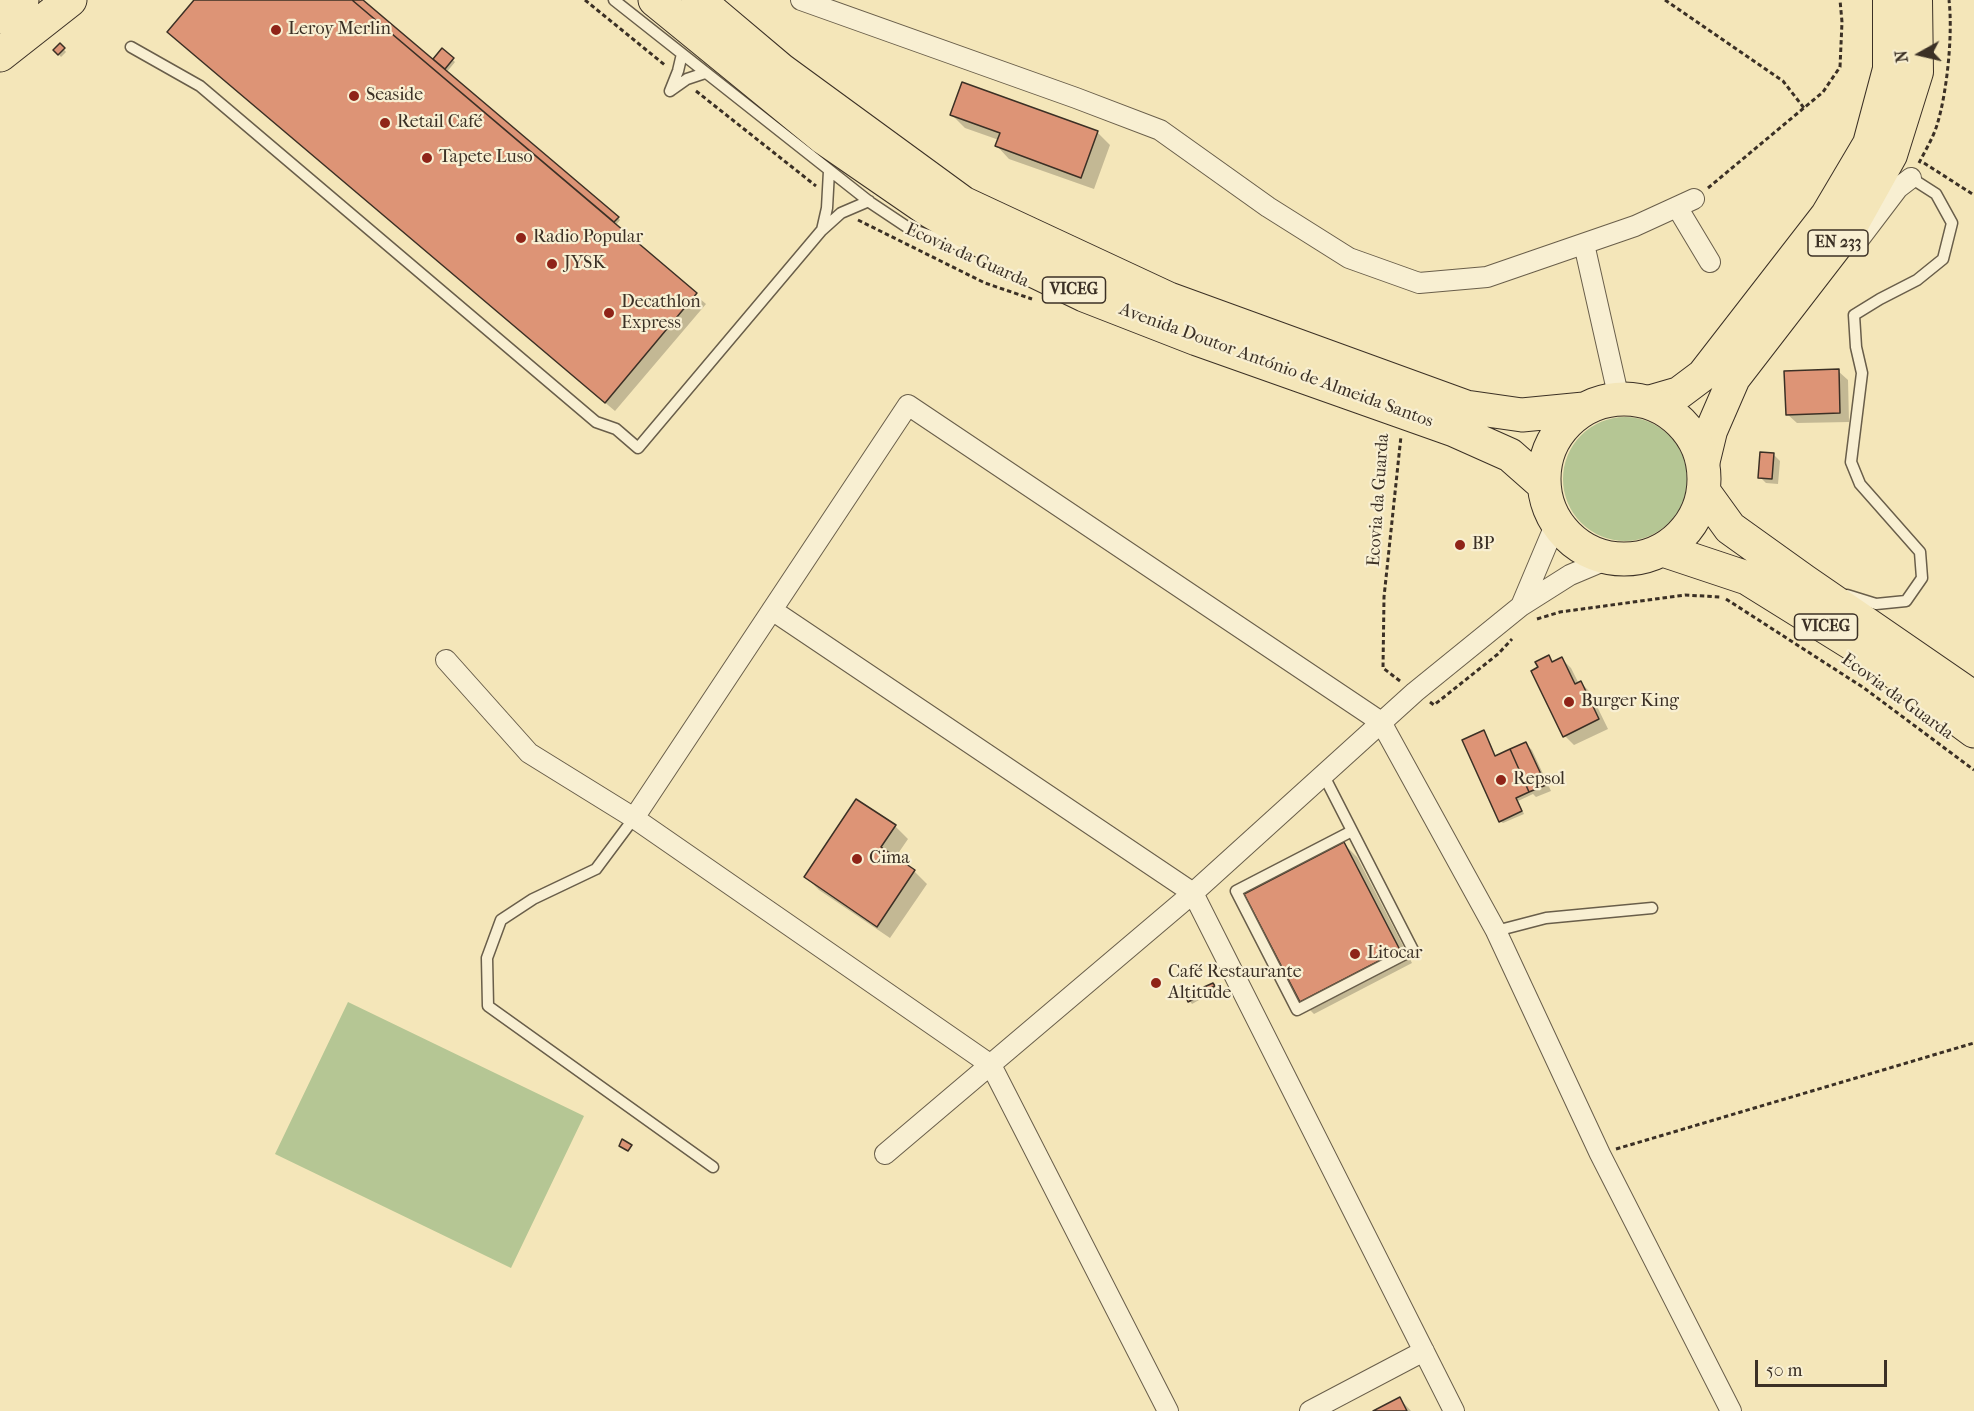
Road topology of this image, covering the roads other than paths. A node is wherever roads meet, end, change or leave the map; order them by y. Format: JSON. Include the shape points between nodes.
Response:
{"nodes":[{"id":1,"x":22,"y":0,"type":"edge"},
{"id":2,"x":70,"y":0,"type":"edge"},
{"id":3,"x":614,"y":0,"type":"edge"},
{"id":4,"x":655,"y":0,"type":"edge"},
{"id":5,"x":698,"y":0,"type":"edge"},
{"id":6,"x":801,"y":0,"type":"edge"},
{"id":7,"x":1889,"y":0,"type":"edge"},
{"id":8,"x":1916,"y":0,"type":"edge"},
{"id":9,"x":0,"y":17,"type":"edge"},
{"id":10,"x":131,"y":47,"type":"dead end"},
{"id":11,"x":682,"y":54,"type":"junction"},
{"id":12,"x":0,"y":55,"type":"edge"},
{"id":13,"x":705,"y":73,"type":"junction"},
{"id":14,"x":681,"y":78,"type":"junction"},
{"id":15,"x":670,"y":92,"type":"dead end"},
{"id":16,"x":1916,"y":169,"type":"joint"},
{"id":17,"x":829,"y":171,"type":"junction"},
{"id":18,"x":868,"y":201,"type":"junction"},
{"id":19,"x":821,"y":231,"type":"junction"},
{"id":20,"x":1584,"y":244,"type":"junction"},
{"id":21,"x":1710,"y":262,"type":"dead end"},
{"id":22,"x":1030,"y":268,"type":"junction"},
{"id":23,"x":1791,"y":306,"type":"junction"},
{"id":24,"x":1633,"y":400,"type":"junction"},
{"id":25,"x":1584,"y":409,"type":"junction"},
{"id":26,"x":1703,"y":478,"type":"junction"},
{"id":27,"x":1544,"y":485,"type":"junction"},
{"id":28,"x":1556,"y":523,"type":"junction"},
{"id":29,"x":1663,"y":550,"type":"junction"},
{"id":30,"x":1608,"y":559,"type":"junction"},
{"id":31,"x":1804,"y":581,"type":"junction"},
{"id":32,"x":772,"y":610,"type":"junction"},
{"id":33,"x":1524,"y":614,"type":"junction"},
{"id":34,"x":446,"y":660,"type":"dead end"},
{"id":35,"x":1974,"y":698,"type":"edge"},
{"id":36,"x":1381,"y":722,"type":"junction"},
{"id":37,"x":1974,"y":731,"type":"edge"},
{"id":38,"x":1323,"y":774,"type":"junction"},
{"id":39,"x":634,"y":818,"type":"junction"},
{"id":40,"x":1352,"y":831,"type":"junction"},
{"id":41,"x":1193,"y":893,"type":"junction"},
{"id":42,"x":1652,"y":908,"type":"dead end"},
{"id":43,"x":1496,"y":931,"type":"junction"},
{"id":44,"x":991,"y":1065,"type":"junction"},
{"id":45,"x":885,"y":1154,"type":"dead end"},
{"id":46,"x":713,"y":1167,"type":"dead end"},
{"id":47,"x":1424,"y":1351,"type":"junction"},
{"id":48,"x":1168,"y":1411,"type":"edge"},
{"id":49,"x":1310,"y":1411,"type":"edge"},
{"id":50,"x":1454,"y":1411,"type":"edge"},
{"id":51,"x":1731,"y":1411,"type":"edge"}],
"edges":[{"from":1,"to":9,"type":"highway"},
{"from":2,"to":12,"type":"highway"},
{"from":3,"to":11,"type":"lane"},
{"from":4,"to":22,"type":"highway","name":"Avenida Doutor António de Almeida Santos","number":"VICEG","via":[[824,138],[930,211]]},
{"from":5,"to":25,"type":"highway","name":"Avenida Doutor António de Almeida Santos","number":"VICEG","via":[[781,70],[963,203],[1169,299],[1466,407],[1522,415]]},
{"from":6,"to":20,"type":"street","via":[[1160,130],[1268,207],[1349,258],[1419,283],[1487,277]]},
{"from":7,"to":24,"type":"main road","number":"EN 233","via":[[1889,69],[1869,144],[1827,215],[1703,375],[1679,393]]},
{"from":8,"to":23,"type":"main road","number":"EN 233","via":[[1917,72],[1891,154],[1852,225]]},
{"from":10,"to":19,"type":"lane","via":[[200,86],[596,422],[616,429],[638,448]]},
{"from":11,"to":13,"type":"lane"},
{"from":11,"to":14,"type":"lane"},
{"from":13,"to":14,"type":"lane"},
{"from":13,"to":17,"type":"lane"},
{"from":14,"to":15,"type":"lane"},
{"from":16,"to":23,"type":"street","via":[[1833,272]]},
{"from":16,"to":31,"type":"lane","via":[[1952,223],[1943,258],[1917,280],[1854,315],[1862,373],[1851,462],[1860,484],[1920,552],[1922,578],[1906,602],[1876,604]]},
{"from":17,"to":18,"type":"lane"},
{"from":17,"to":19,"type":"lane","via":[[828,208]]},
{"from":18,"to":19,"type":"lane","via":[[841,213]]},
{"from":18,"to":22,"type":"lane","via":[[910,229]]},
{"from":20,"to":21,"type":"street","via":[[1686,203]]},
{"from":20,"to":24,"type":"street"},
{"from":22,"to":27,"type":"highway","name":"Avenida Doutor António de Almeida Santos","number":"VICEG","via":[[1084,295],[1197,339],[1454,430],[1510,455]]},
{"from":23,"to":26,"type":"main road","number":"EN 233","via":[[1734,378],[1711,431]]},
{"from":24,"to":25,"type":"highway","via":[[1601,402]]},
{"from":24,"to":26,"type":"highway","via":[[1668,411],[1684,425],[1696,443]]},
{"from":25,"to":27,"type":"highway","via":[[1566,423],[1553,441],[1545,463]]},
{"from":26,"to":29,"type":"highway","via":[[1696,515],[1683,535]]},
{"from":26,"to":31,"type":"highway","number":"VICEG","via":[[1730,528]]},
{"from":27,"to":28,"type":"highway"},
{"from":28,"to":30,"type":"highway","via":[[1588,552]]},
{"from":28,"to":33,"type":"street"},
{"from":29,"to":30,"type":"highway","via":[[1636,559]]},
{"from":29,"to":37,"type":"highway","number":"VICEG","via":[[1747,578],[1874,657]]},
{"from":30,"to":33,"type":"street","via":[[1570,575]]},
{"from":31,"to":35,"type":"highway","number":"VICEG"},
{"from":32,"to":36,"type":"street","via":[[908,405]]},
{"from":32,"to":39,"type":"street"},
{"from":32,"to":41,"type":"street"},
{"from":33,"to":36,"type":"street","via":[[1414,692]]},
{"from":34,"to":39,"type":"street","via":[[528,753]]},
{"from":36,"to":38,"type":"street"},
{"from":36,"to":43,"type":"street"},
{"from":38,"to":40,"type":"lane"},
{"from":38,"to":41,"type":"street"},
{"from":39,"to":44,"type":"street"},
{"from":39,"to":46,"type":"lane","via":[[596,869],[533,898],[501,920],[487,958],[488,1006]]},
{"from":40,"to":40,"type":"lane","via":[[1413,950],[1297,1010],[1236,891]]},
{"from":41,"to":44,"type":"street"},
{"from":41,"to":47,"type":"street"},
{"from":42,"to":43,"type":"lane","via":[[1546,918]]},
{"from":43,"to":51,"type":"street","via":[[1600,1154]]},
{"from":44,"to":45,"type":"street"},
{"from":44,"to":48,"type":"street"},
{"from":47,"to":49,"type":"street"},
{"from":47,"to":50,"type":"street"}]}
